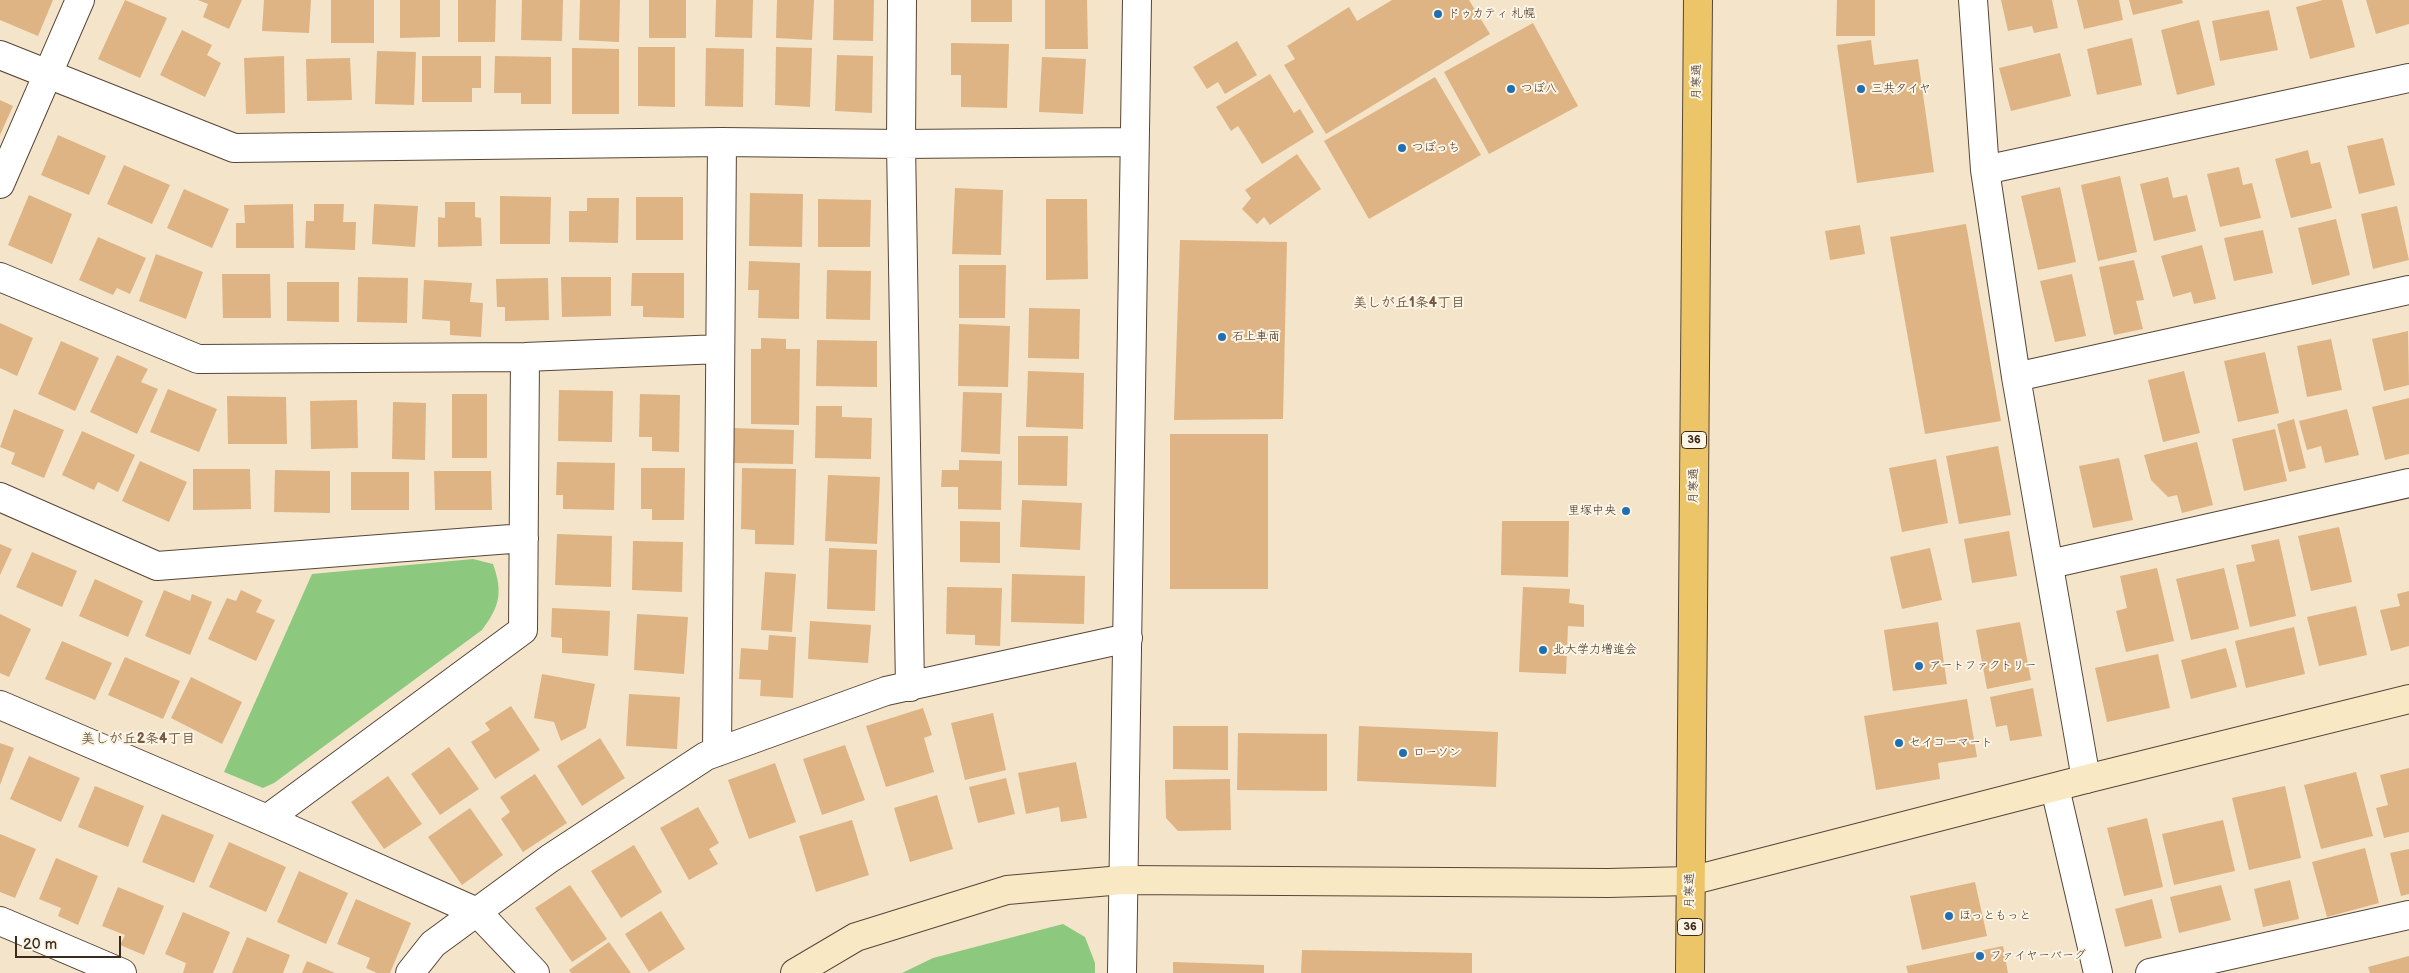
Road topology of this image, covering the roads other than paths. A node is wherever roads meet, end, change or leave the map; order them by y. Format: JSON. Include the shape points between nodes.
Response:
{"nodes":[{"id":1,"x":80,"y":0,"type":"edge"},
{"id":2,"x":902,"y":0,"type":"edge"},
{"id":3,"x":1137,"y":0,"type":"edge"},
{"id":4,"x":1698,"y":0,"type":"edge"},
{"id":5,"x":1973,"y":0,"type":"edge"},
{"id":6,"x":0,"y":56,"type":"edge"},
{"id":7,"x":47,"y":76,"type":"junction"},
{"id":8,"x":2409,"y":78,"type":"edge"},
{"id":9,"x":722,"y":142,"type":"junction"},
{"id":10,"x":1134,"y":142,"type":"junction"},
{"id":11,"x":901,"y":144,"type":"junction"},
{"id":12,"x":1985,"y":170,"type":"junction"},
{"id":13,"x":0,"y":184,"type":"edge"},
{"id":14,"x":0,"y":277,"type":"edge"},
{"id":15,"x":2409,"y":290,"type":"edge"},
{"id":16,"x":720,"y":349,"type":"junction"},
{"id":17,"x":525,"y":357,"type":"junction"},
{"id":18,"x":2016,"y":377,"type":"junction"},
{"id":19,"x":2409,"y":483,"type":"edge"},
{"id":20,"x":0,"y":497,"type":"edge"},
{"id":21,"x":524,"y":538,"type":"junction"},
{"id":22,"x":2050,"y":564,"type":"junction"},
{"id":23,"x":1128,"y":638,"type":"junction"},
{"id":24,"x":910,"y":687,"type":"junction"},
{"id":25,"x":2409,"y":699,"type":"edge"},
{"id":26,"x":0,"y":705,"type":"edge"},
{"id":27,"x":717,"y":752,"type":"junction"},
{"id":28,"x":2086,"y":779,"type":"junction"},
{"id":29,"x":2055,"y":788,"type":"junction"},
{"id":30,"x":267,"y":819,"type":"junction"},
{"id":31,"x":1122,"y":880,"type":"junction"},
{"id":32,"x":1690,"y":881,"type":"junction"},
{"id":33,"x":477,"y":912,"type":"junction"},
{"id":34,"x":2409,"y":915,"type":"edge"},
{"id":35,"x":0,"y":921,"type":"edge"},
{"id":36,"x":122,"y":973,"type":"edge"},
{"id":37,"x":410,"y":973,"type":"edge"},
{"id":38,"x":535,"y":973,"type":"edge"},
{"id":39,"x":794,"y":973,"type":"edge"},
{"id":40,"x":1122,"y":973,"type":"edge"},
{"id":41,"x":1690,"y":973,"type":"edge"},
{"id":42,"x":2098,"y":973,"type":"edge"},
{"id":43,"x":2150,"y":973,"type":"edge"}],
"edges":[{"from":1,"to":7,"type":"street"},
{"from":2,"to":11,"type":"street"},
{"from":3,"to":10,"type":"street"},
{"from":4,"to":32,"type":"highway","name":"月寒通","number":"36"},
{"from":5,"to":12,"type":"street"},
{"from":6,"to":7,"type":"street"},
{"from":7,"to":9,"type":"street","via":[[234,148]]},
{"from":7,"to":13,"type":"street"},
{"from":8,"to":12,"type":"street"},
{"from":9,"to":11,"type":"street"},
{"from":9,"to":16,"type":"street"},
{"from":10,"to":11,"type":"street"},
{"from":10,"to":23,"type":"street"},
{"from":11,"to":24,"type":"street"},
{"from":12,"to":18,"type":"street"},
{"from":14,"to":17,"type":"street","via":[[198,360]]},
{"from":15,"to":18,"type":"street"},
{"from":16,"to":17,"type":"street"},
{"from":16,"to":27,"type":"street"},
{"from":17,"to":21,"type":"street"},
{"from":18,"to":22,"type":"street"},
{"from":19,"to":22,"type":"street"},
{"from":20,"to":21,"type":"street","via":[[157,566]]},
{"from":21,"to":30,"type":"street","via":[[523,630]]},
{"from":22,"to":28,"type":"street"},
{"from":23,"to":24,"type":"street"},
{"from":23,"to":31,"type":"street"},
{"from":24,"to":27,"type":"street","via":[[886,691]]},
{"from":25,"to":28,"type":"street"},
{"from":26,"to":30,"type":"street"},
{"from":27,"to":33,"type":"street","via":[[706,756],[558,854]]},
{"from":28,"to":29,"type":"street"},
{"from":29,"to":32,"type":"street"},
{"from":29,"to":42,"type":"street"},
{"from":30,"to":33,"type":"street"},
{"from":31,"to":32,"type":"street"},
{"from":31,"to":39,"type":"street","via":[[1007,890],[856,937]]},
{"from":31,"to":40,"type":"street"},
{"from":32,"to":41,"type":"highway","name":"月寒通","number":"36"},
{"from":33,"to":37,"type":"street","via":[[433,944]]},
{"from":33,"to":38,"type":"street"},
{"from":34,"to":43,"type":"street"},
{"from":35,"to":36,"type":"street"}]}
